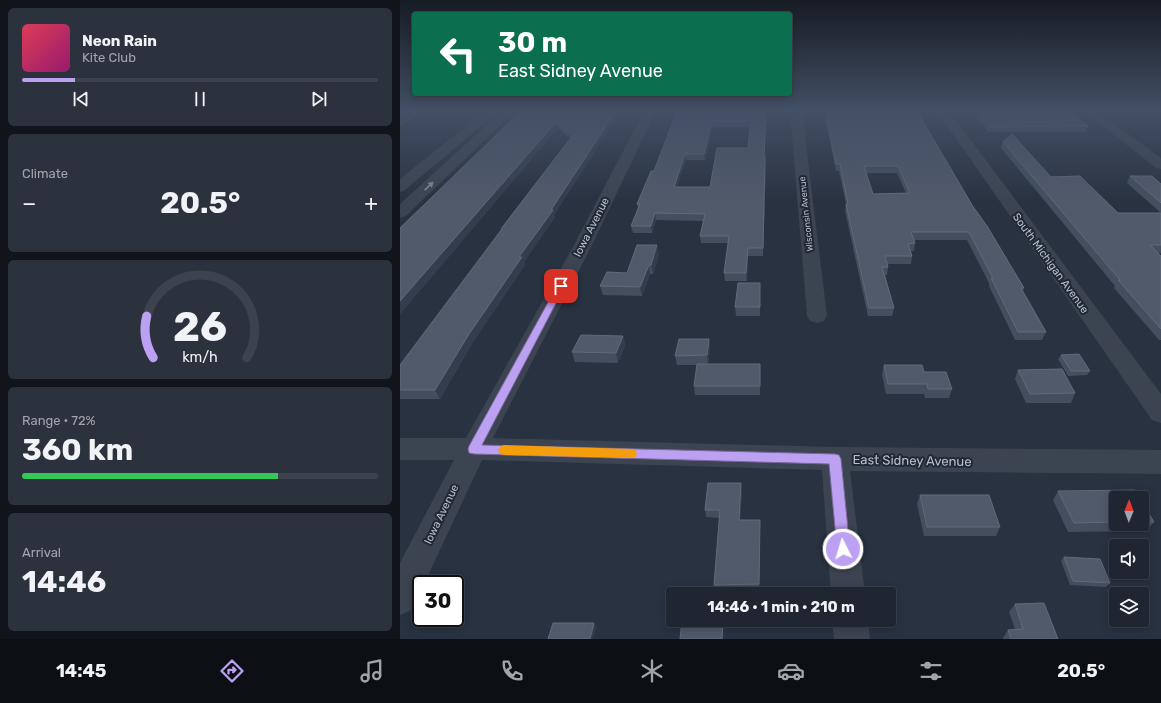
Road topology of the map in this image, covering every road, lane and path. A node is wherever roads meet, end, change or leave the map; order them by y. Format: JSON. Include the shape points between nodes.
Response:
{"nodes":[{"id":1,"x":457,"y":141,"type":"edge"},
{"id":2,"x":477,"y":141,"type":"edge"},
{"id":3,"x":635,"y":141,"type":"edge"},
{"id":4,"x":799,"y":141,"type":"edge"},
{"id":5,"x":965,"y":141,"type":"edge"},
{"id":6,"x":1130,"y":141,"type":"edge"},
{"id":7,"x":1146,"y":153,"type":"junction"},
{"id":8,"x":1161,"y":153,"type":"edge"},
{"id":9,"x":1161,"y":165,"type":"edge"},
{"id":10,"x":400,"y":187,"type":"edge"},
{"id":11,"x":400,"y":213,"type":"edge"},
{"id":12,"x":817,"y":316,"type":"dead end"},
{"id":13,"x":1161,"y":413,"type":"edge"},
{"id":14,"x":400,"y":449,"type":"edge"},
{"id":15,"x":474,"y":449,"type":"junction"},
{"id":16,"x":835,"y":459,"type":"junction"},
{"id":17,"x":1161,"y":462,"type":"edge"},
{"id":18,"x":847,"y":587,"type":"edge"},
{"id":19,"x":400,"y":598,"type":"edge"},
{"id":20,"x":851,"y":627,"type":"edge"},
{"id":21,"x":852,"y":639,"type":"edge"}],
"edges":[{"from":1,"to":10,"type":"street"},
{"from":11,"to":2,"type":"street","one_way":true},
{"from":3,"to":15,"type":"street","name":"Iowa Avenue","via":[[583,245]]},
{"from":4,"to":12,"type":"street","name":"Wisconsin Avenue"},
{"from":5,"to":13,"type":"street","name":"South Michigan Avenue"},
{"from":6,"to":7,"type":"street"},
{"from":7,"to":8,"type":"street"},
{"from":7,"to":9,"type":"street"},
{"from":14,"to":15,"type":"street","name":"East Sidney Avenue"},
{"from":15,"to":16,"type":"street","name":"East Sidney Avenue"},
{"from":15,"to":19,"type":"street","name":"Iowa Avenue"},
{"from":16,"to":17,"type":"street","name":"East Sidney Avenue"},
{"from":16,"to":18,"type":"street"},
{"from":20,"to":21,"type":"street"}]}
